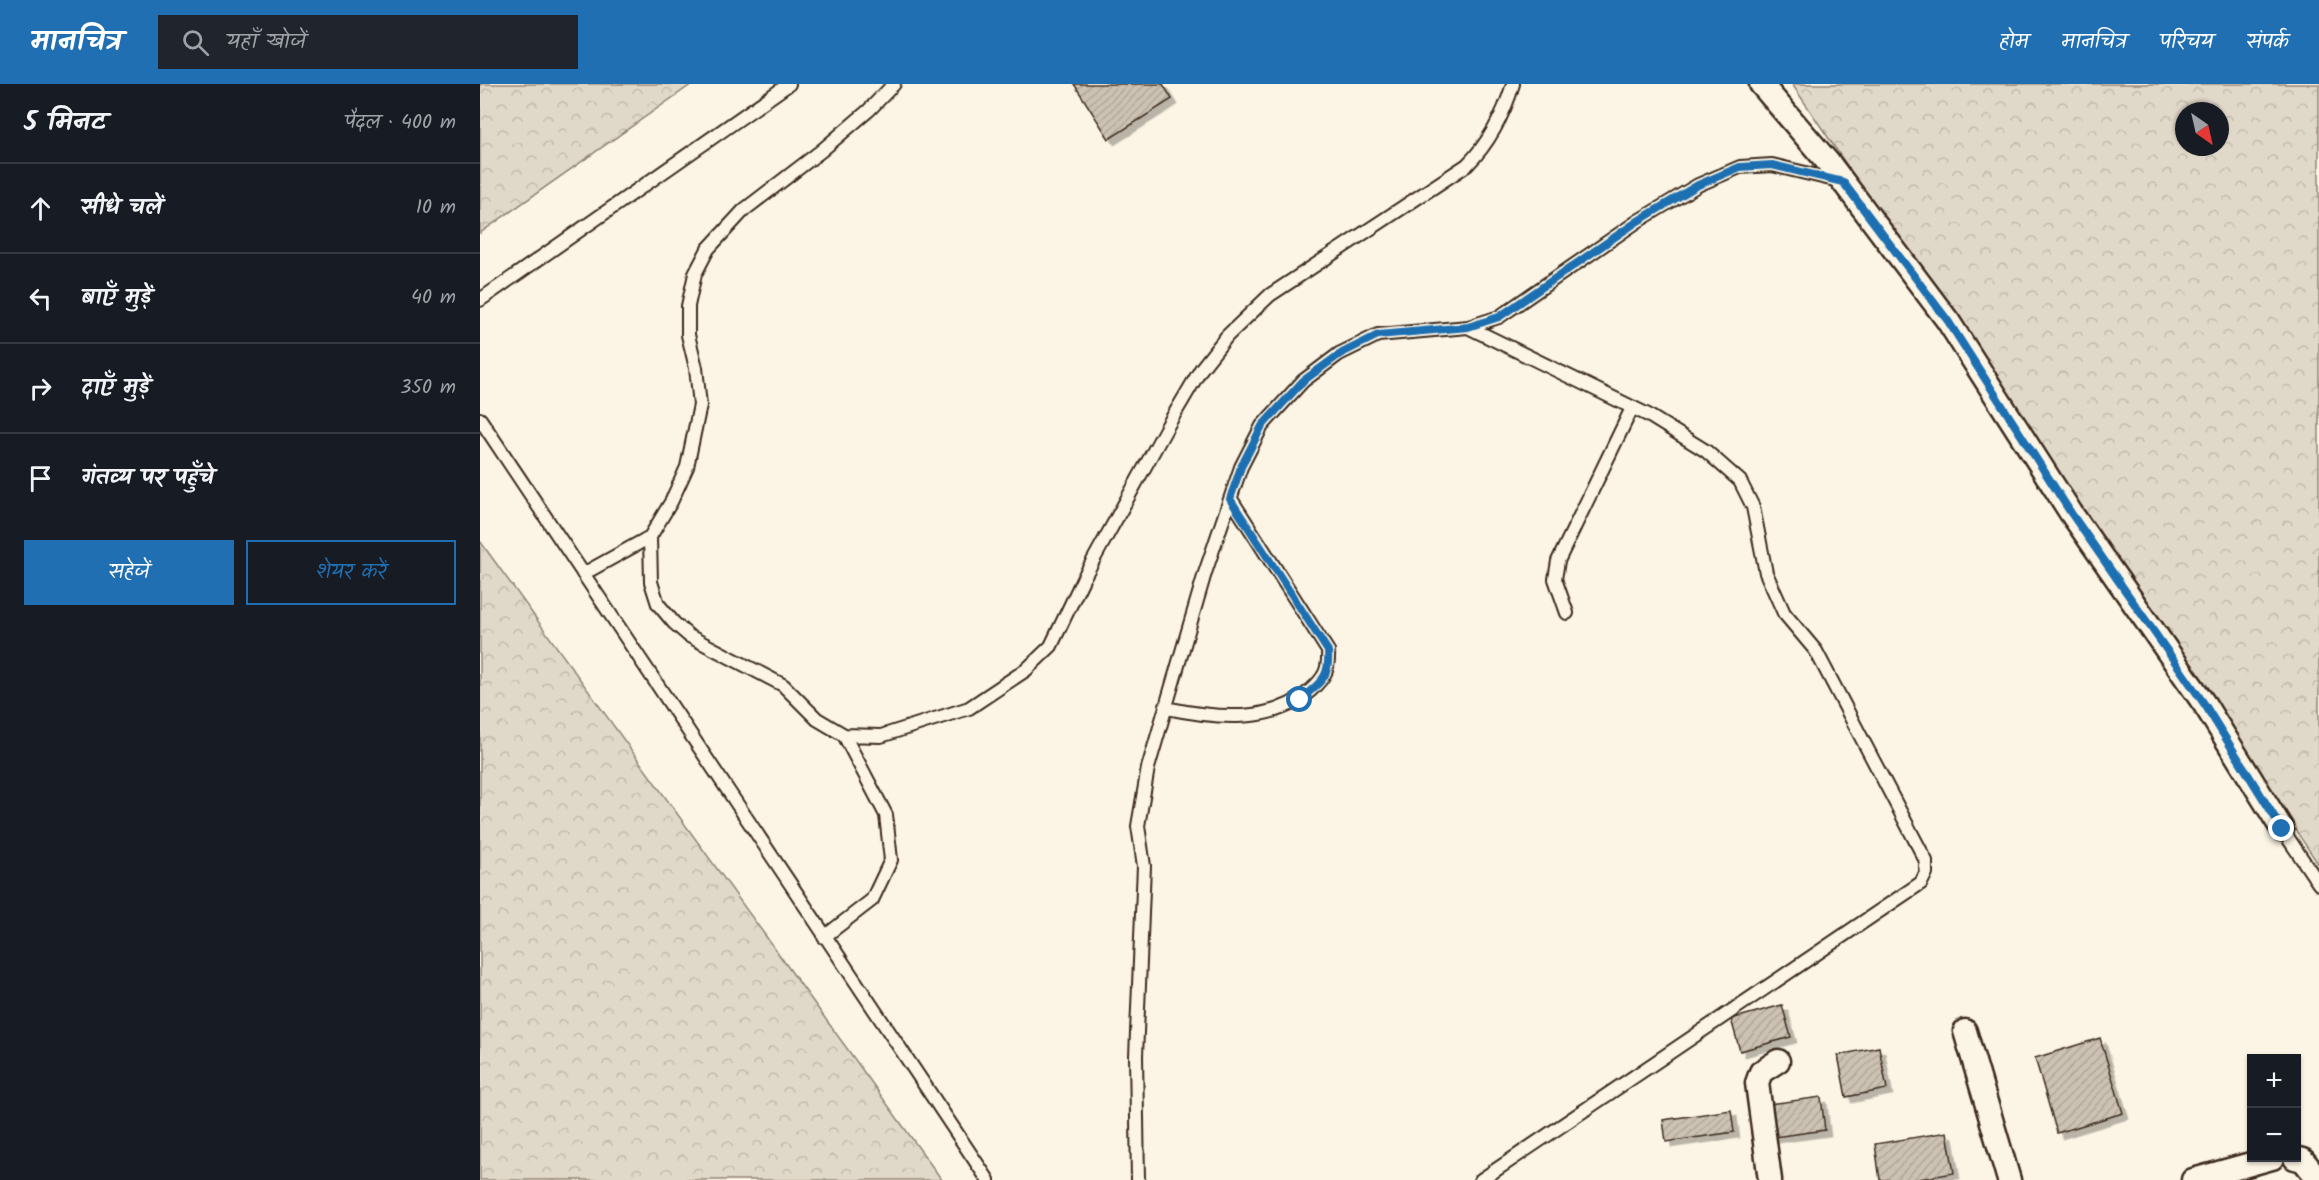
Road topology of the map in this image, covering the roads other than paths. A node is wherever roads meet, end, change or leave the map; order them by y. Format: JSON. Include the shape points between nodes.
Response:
{"nodes":[{"id":1,"x":789,"y":84,"type":"edge"},
{"id":2,"x":894,"y":84,"type":"edge"},
{"id":3,"x":1513,"y":84,"type":"edge"},
{"id":4,"x":1761,"y":84,"type":"edge"},
{"id":5,"x":1843,"y":182,"type":"junction"},
{"id":6,"x":480,"y":300,"type":"edge"},
{"id":7,"x":1468,"y":327,"type":"junction"},
{"id":8,"x":1632,"y":408,"type":"junction"},
{"id":9,"x":480,"y":419,"type":"edge"},
{"id":10,"x":1230,"y":499,"type":"junction"},
{"id":11,"x":650,"y":537,"type":"junction"},
{"id":12,"x":583,"y":574,"type":"junction"},
{"id":13,"x":1567,"y":613,"type":"dead end"},
{"id":14,"x":1166,"y":708,"type":"junction"},
{"id":15,"x":844,"y":735,"type":"junction"},
{"id":16,"x":2282,"y":829,"type":"joint"},
{"id":17,"x":2319,"y":884,"type":"edge"},
{"id":18,"x":824,"y":937,"type":"junction"},
{"id":19,"x":1965,"y":1031,"type":"dead end"},
{"id":20,"x":1778,"y":1061,"type":"dead end"},
{"id":21,"x":2301,"y":1159,"type":"edge"},
{"id":22,"x":2260,"y":1162,"type":"edge"},
{"id":23,"x":2216,"y":1177,"type":"edge"},
{"id":24,"x":988,"y":1180,"type":"edge"},
{"id":25,"x":1138,"y":1180,"type":"edge"},
{"id":26,"x":1481,"y":1180,"type":"edge"},
{"id":27,"x":1770,"y":1180,"type":"edge"},
{"id":28,"x":2009,"y":1180,"type":"edge"},
{"id":29,"x":2193,"y":1180,"type":"edge"},
{"id":30,"x":2319,"y":1180,"type":"edge"}],
"edges":[{"from":1,"to":6,"type":"lane"},
{"from":2,"to":11,"type":"lane","via":[[821,151],[744,210],[708,249],[695,274],[688,306],[688,335],[700,405],[695,434],[687,467]]},
{"from":3,"to":15,"type":"lane","via":[[1484,148],[1467,165],[1270,295],[1227,336],[1201,369],[1168,426],[1050,646],[1026,670],[969,708],[881,736]]},
{"from":4,"to":5,"type":"street"},
{"from":5,"to":7,"type":"lane","via":[[1772,165],[1740,167],[1698,185],[1638,221],[1499,317]]},
{"from":5,"to":16,"type":"street","via":[[1948,321],[2071,513],[2205,705]]},
{"from":7,"to":8,"type":"lane"},
{"from":7,"to":10,"type":"lane","via":[[1378,335],[1340,354],[1303,381],[1262,426]]},
{"from":8,"to":13,"type":"lane","via":[[1558,561],[1555,579]]},
{"from":8,"to":26,"type":"lane","via":[[1706,451],[1740,481],[1753,507],[1766,573],[1784,613],[1816,651],[1926,861],[1926,873],[1921,883]]},
{"from":9,"to":12,"type":"lane"},
{"from":10,"to":14,"type":"lane"},
{"from":10,"to":14,"type":"lane","via":[[1328,651],[1329,667],[1323,679],[1300,700],[1276,711],[1237,717]]},
{"from":11,"to":12,"type":"lane"},
{"from":11,"to":15,"type":"lane","via":[[651,582],[658,604],[674,623],[689,636],[783,685],[817,719]]},
{"from":12,"to":18,"type":"lane"},
{"from":14,"to":25,"type":"lane","via":[[1148,768],[1138,826],[1144,874],[1136,1056]]},
{"from":15,"to":18,"type":"lane","via":[[886,815],[891,860],[872,900]]},
{"from":16,"to":17,"type":"lane"},
{"from":18,"to":24,"type":"lane"},
{"from":19,"to":28,"type":"street"},
{"from":20,"to":27,"type":"street","via":[[1761,1072],[1757,1083]]},
{"from":21,"to":30,"type":"street"},
{"from":22,"to":23,"type":"street"},
{"from":23,"to":29,"type":"street"}]}
